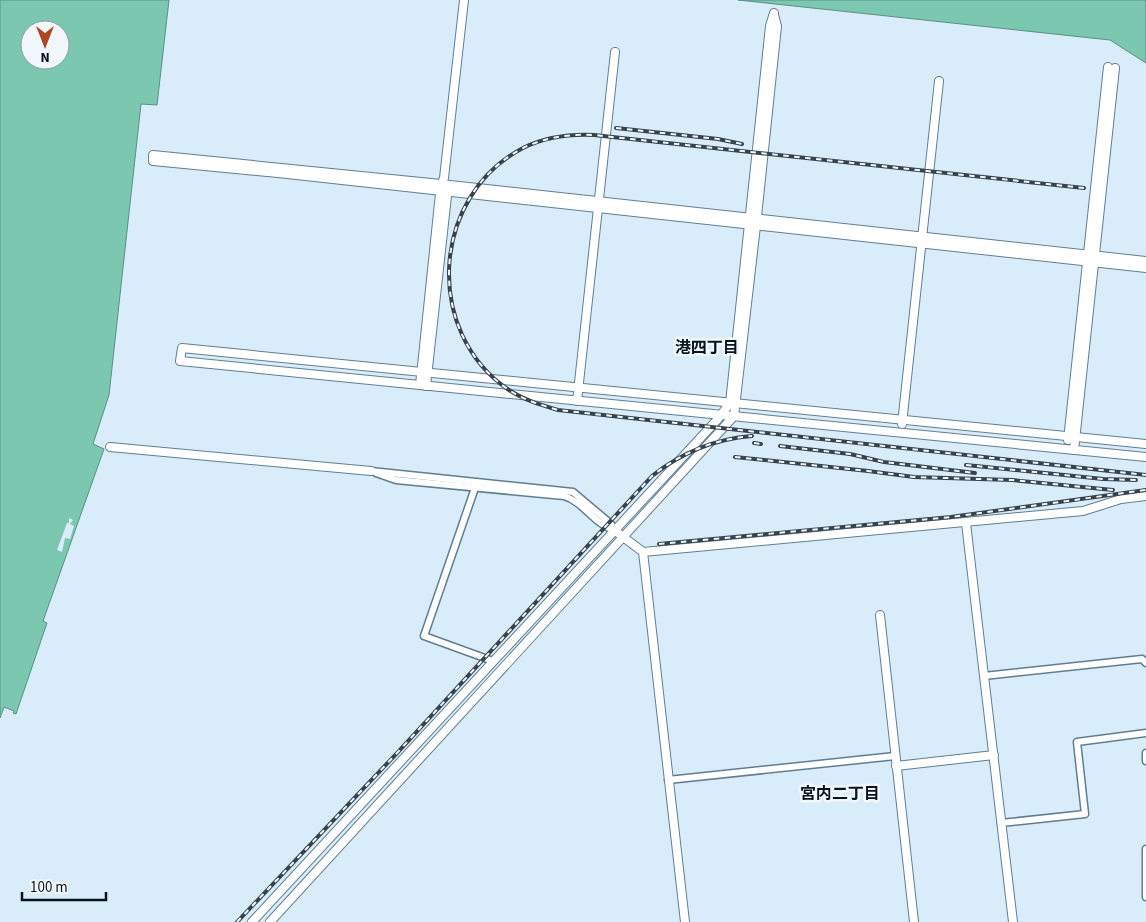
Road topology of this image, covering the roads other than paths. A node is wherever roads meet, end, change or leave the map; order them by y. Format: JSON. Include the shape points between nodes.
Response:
{"nodes":[{"id":1,"x":464,"y":0,"type":"edge"},
{"id":2,"x":615,"y":52,"type":"dead end"},
{"id":3,"x":1112,"y":67,"type":"dead end"},
{"id":4,"x":939,"y":81,"type":"dead end"},
{"id":5,"x":444,"y":186,"type":"junction"},
{"id":6,"x":599,"y":205,"type":"junction"},
{"id":7,"x":753,"y":222,"type":"junction"},
{"id":8,"x":922,"y":239,"type":"junction"},
{"id":9,"x":1091,"y":258,"type":"junction"},
{"id":10,"x":1146,"y":261,"type":"edge"},
{"id":11,"x":1146,"y":268,"type":"edge"},
{"id":12,"x":424,"y":373,"type":"junction"},
{"id":13,"x":423,"y":385,"type":"junction"},
{"id":14,"x":578,"y":388,"type":"junction"},
{"id":15,"x":577,"y":401,"type":"junction"},
{"id":16,"x":733,"y":404,"type":"junction"},
{"id":17,"x":721,"y":415,"type":"junction"},
{"id":18,"x":734,"y":416,"type":"junction"},
{"id":19,"x":903,"y":421,"type":"junction"},
{"id":20,"x":901,"y":433,"type":"junction"},
{"id":21,"x":1072,"y":437,"type":"junction"},
{"id":22,"x":1146,"y":444,"type":"edge"},
{"id":23,"x":110,"y":447,"type":"dead end"},
{"id":24,"x":1070,"y":450,"type":"junction"},
{"id":25,"x":1146,"y":457,"type":"edge"},
{"id":26,"x":371,"y":471,"type":"joint"},
{"id":27,"x":476,"y":485,"type":"junction"},
{"id":28,"x":1146,"y":496,"type":"edge"},
{"id":29,"x":966,"y":523,"type":"junction"},
{"id":30,"x":614,"y":530,"type":"junction"},
{"id":31,"x":624,"y":537,"type":"junction"},
{"id":32,"x":643,"y":552,"type":"junction"},
{"id":33,"x":880,"y":616,"type":"dead end"},
{"id":34,"x":493,"y":660,"type":"junction"},
{"id":35,"x":1146,"y":663,"type":"edge"},
{"id":36,"x":984,"y":676,"type":"junction"},
{"id":37,"x":1146,"y":733,"type":"edge"},
{"id":38,"x":1146,"y":753,"type":"edge"},
{"id":39,"x":994,"y":755,"type":"junction"},
{"id":40,"x":895,"y":756,"type":"junction"},
{"id":41,"x":1146,"y":761,"type":"edge"},
{"id":42,"x":896,"y":766,"type":"junction"},
{"id":43,"x":397,"y":767,"type":"junction"},
{"id":44,"x":405,"y":774,"type":"junction"},
{"id":45,"x":668,"y":780,"type":"junction"},
{"id":46,"x":1002,"y":823,"type":"junction"},
{"id":47,"x":1146,"y":849,"type":"edge"},
{"id":48,"x":1146,"y":874,"type":"edge"},
{"id":49,"x":1146,"y":897,"type":"edge"},
{"id":50,"x":252,"y":922,"type":"edge"},
{"id":51,"x":270,"y":922,"type":"edge"},
{"id":52,"x":685,"y":922,"type":"edge"},
{"id":53,"x":914,"y":922,"type":"edge"},
{"id":54,"x":1013,"y":922,"type":"edge"}],
"edges":[{"from":1,"to":5,"type":"street"},
{"from":2,"to":6,"type":"street"},
{"from":3,"to":9,"type":"street"},
{"from":4,"to":8,"type":"street"},
{"from":5,"to":5,"type":"street","via":[[152,161],[153,155]]},
{"from":5,"to":6,"type":"street"},
{"from":5,"to":12,"type":"street"},
{"from":6,"to":7,"type":"street"},
{"from":6,"to":14,"type":"street"},
{"from":7,"to":7,"type":"street","via":[[770,26],[774,13],[777,26]]},
{"from":7,"to":8,"type":"street"},
{"from":7,"to":16,"type":"street"},
{"from":8,"to":9,"type":"street"},
{"from":8,"to":19,"type":"street"},
{"from":9,"to":10,"type":"street"},
{"from":9,"to":11,"type":"street"},
{"from":9,"to":21,"type":"street"},
{"from":12,"to":13,"type":"street"},
{"from":12,"to":13,"type":"street","via":[[182,348],[180,361]]},
{"from":12,"to":14,"type":"street"},
{"from":13,"to":15,"type":"street"},
{"from":14,"to":15,"type":"street"},
{"from":14,"to":16,"type":"street"},
{"from":15,"to":17,"type":"street"},
{"from":16,"to":17,"type":"street"},
{"from":16,"to":18,"type":"street"},
{"from":16,"to":19,"type":"street"},
{"from":17,"to":18,"type":"street"},
{"from":17,"to":30,"type":"street"},
{"from":18,"to":20,"type":"street"},
{"from":18,"to":31,"type":"street"},
{"from":19,"to":20,"type":"street"},
{"from":19,"to":21,"type":"street"},
{"from":20,"to":24,"type":"street"},
{"from":21,"to":22,"type":"street"},
{"from":21,"to":24,"type":"street"},
{"from":23,"to":26,"type":"street"},
{"from":24,"to":25,"type":"street"},
{"from":26,"to":27,"type":"street","via":[[396,480]]},
{"from":27,"to":30,"type":"street","via":[[570,498],[604,527]]},
{"from":27,"to":34,"type":"street","via":[[424,636]]},
{"from":28,"to":29,"type":"street","via":[[1121,499],[1083,511]]},
{"from":29,"to":32,"type":"street"},
{"from":29,"to":36,"type":"street"},
{"from":30,"to":31,"type":"street"},
{"from":30,"to":34,"type":"street"},
{"from":31,"to":32,"type":"street"},
{"from":31,"to":44,"type":"street"},
{"from":32,"to":45,"type":"street"},
{"from":33,"to":40,"type":"street"},
{"from":34,"to":43,"type":"street"},
{"from":35,"to":36,"type":"street","via":[[1142,659]]},
{"from":36,"to":39,"type":"street"},
{"from":37,"to":46,"type":"street","via":[[1078,742],[1085,814]]},
{"from":38,"to":41,"type":"street"},
{"from":39,"to":42,"type":"street"},
{"from":39,"to":46,"type":"street"},
{"from":40,"to":42,"type":"street"},
{"from":40,"to":45,"type":"street"},
{"from":42,"to":53,"type":"street"},
{"from":43,"to":44,"type":"street"},
{"from":43,"to":50,"type":"street"},
{"from":44,"to":51,"type":"street"},
{"from":45,"to":52,"type":"street"},
{"from":46,"to":54,"type":"street"},
{"from":47,"to":48,"type":"street"},
{"from":48,"to":49,"type":"street"}]}
